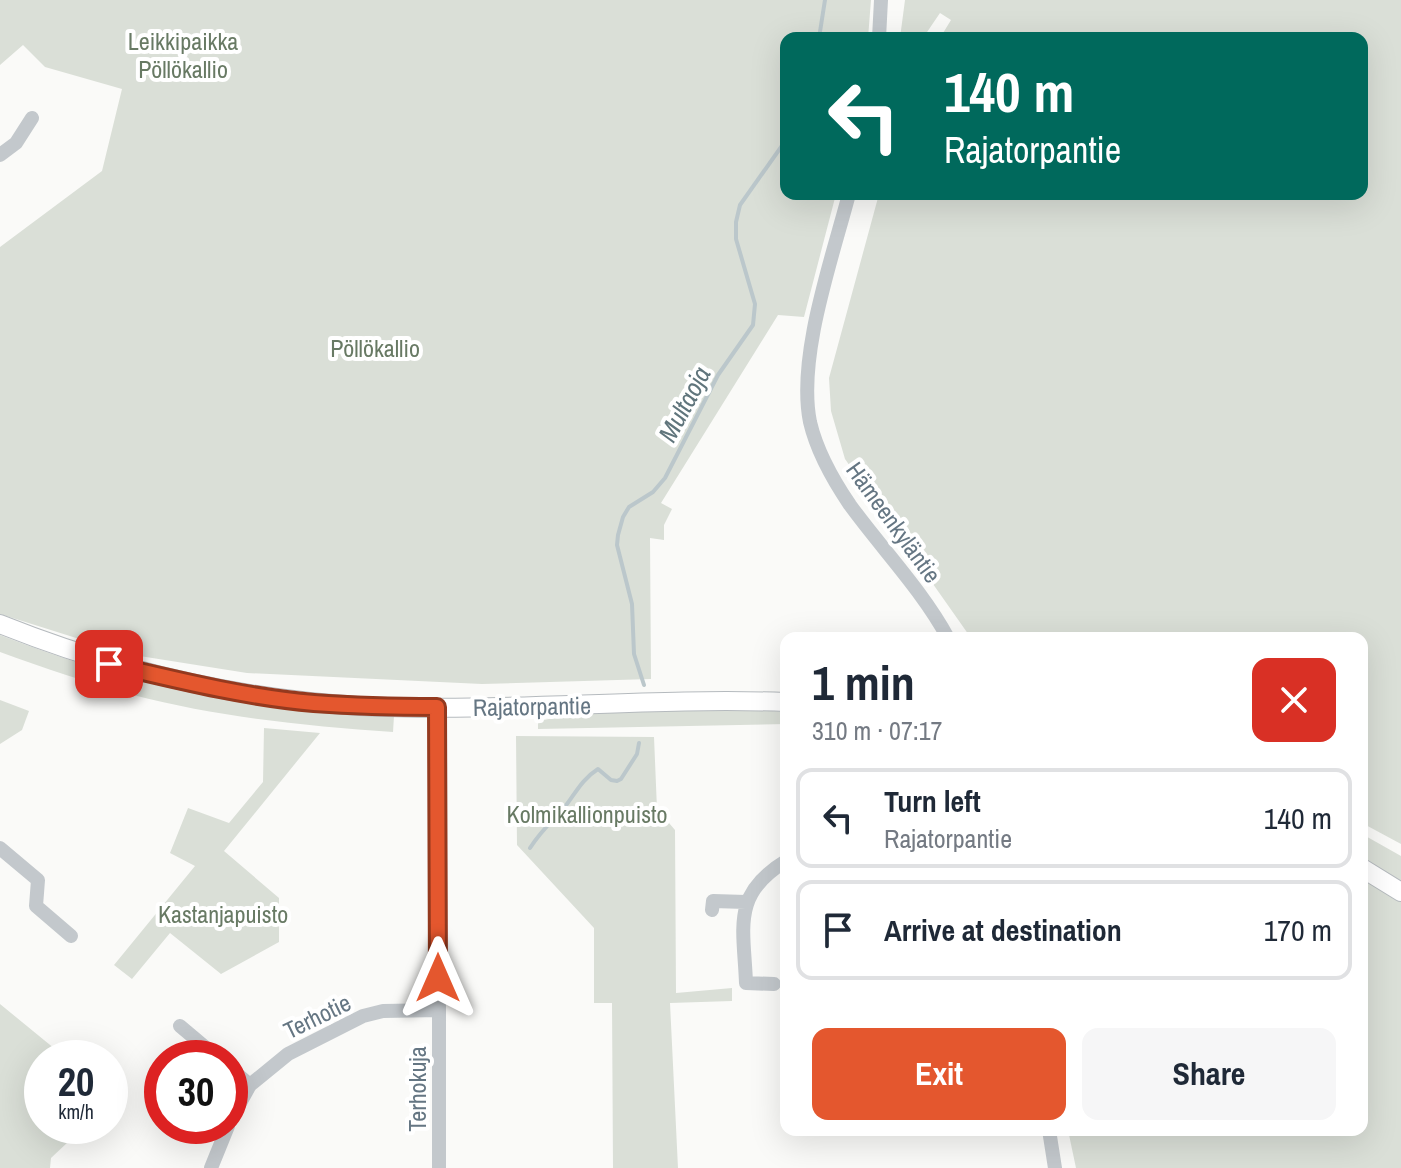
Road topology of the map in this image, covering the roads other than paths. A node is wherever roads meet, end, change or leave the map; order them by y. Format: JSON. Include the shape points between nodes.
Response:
{"nodes":[{"id":1,"x":881,"y":0,"type":"edge"},
{"id":2,"x":879,"y":32,"type":"edge"},
{"id":3,"x":32,"y":118,"type":"dead end"},
{"id":4,"x":0,"y":155,"type":"edge"},
{"id":5,"x":847,"y":200,"type":"edge"},
{"id":6,"x":0,"y":624,"type":"edge"},
{"id":7,"x":944,"y":632,"type":"edge"},
{"id":8,"x":780,"y":702,"type":"edge"},
{"id":9,"x":437,"y":707,"type":"junction"},
{"id":10,"x":0,"y":848,"type":"edge"},
{"id":11,"x":780,"y":866,"type":"edge"},
{"id":12,"x":1368,"y":872,"type":"edge"},
{"id":13,"x":1401,"y":892,"type":"edge"},
{"id":14,"x":746,"y":902,"type":"junction"},
{"id":15,"x":712,"y":910,"type":"dead end"},
{"id":16,"x":71,"y":936,"type":"dead end"},
{"id":17,"x":774,"y":984,"type":"dead end"},
{"id":18,"x":439,"y":1010,"type":"junction"},
{"id":19,"x":180,"y":1026,"type":"dead end"},
{"id":20,"x":197,"y":1040,"type":"edge"},
{"id":21,"x":250,"y":1085,"type":"joint"},
{"id":22,"x":248,"y":1089,"type":"edge"},
{"id":23,"x":1050,"y":1136,"type":"edge"},
{"id":24,"x":221,"y":1144,"type":"edge"},
{"id":25,"x":211,"y":1168,"type":"edge"},
{"id":26,"x":439,"y":1168,"type":"edge"},
{"id":27,"x":1055,"y":1168,"type":"edge"}],
"edges":[{"from":1,"to":2,"type":"street"},
{"from":3,"to":4,"type":"street","via":[[16,143]]},
{"from":5,"to":7,"type":"street","name":"Hämeenkyläntie","via":[[812,338],[807,387],[811,425],[833,479]]},
{"from":6,"to":9,"type":"main road","name":"Rajatorpantie","via":[[109,664],[229,691],[312,702]]},
{"from":8,"to":9,"type":"main road","name":"Rajatorpantie"},
{"from":9,"to":18,"type":"street"},
{"from":10,"to":16,"type":"street","via":[[38,880],[36,906]]},
{"from":11,"to":14,"type":"street"},
{"from":12,"to":13,"type":"main road"},
{"from":14,"to":15,"type":"street","via":[[713,901]]},
{"from":14,"to":17,"type":"street","via":[[746,983]]},
{"from":18,"to":21,"type":"street","name":"Terhotie","via":[[363,1016],[288,1054]]},
{"from":18,"to":26,"type":"street","name":"Terhokuja"},
{"from":19,"to":20,"type":"street"},
{"from":21,"to":22,"type":"street","name":"Terhotie"},
{"from":23,"to":27,"type":"street"},
{"from":24,"to":25,"type":"street","name":"Terhotie"}]}
